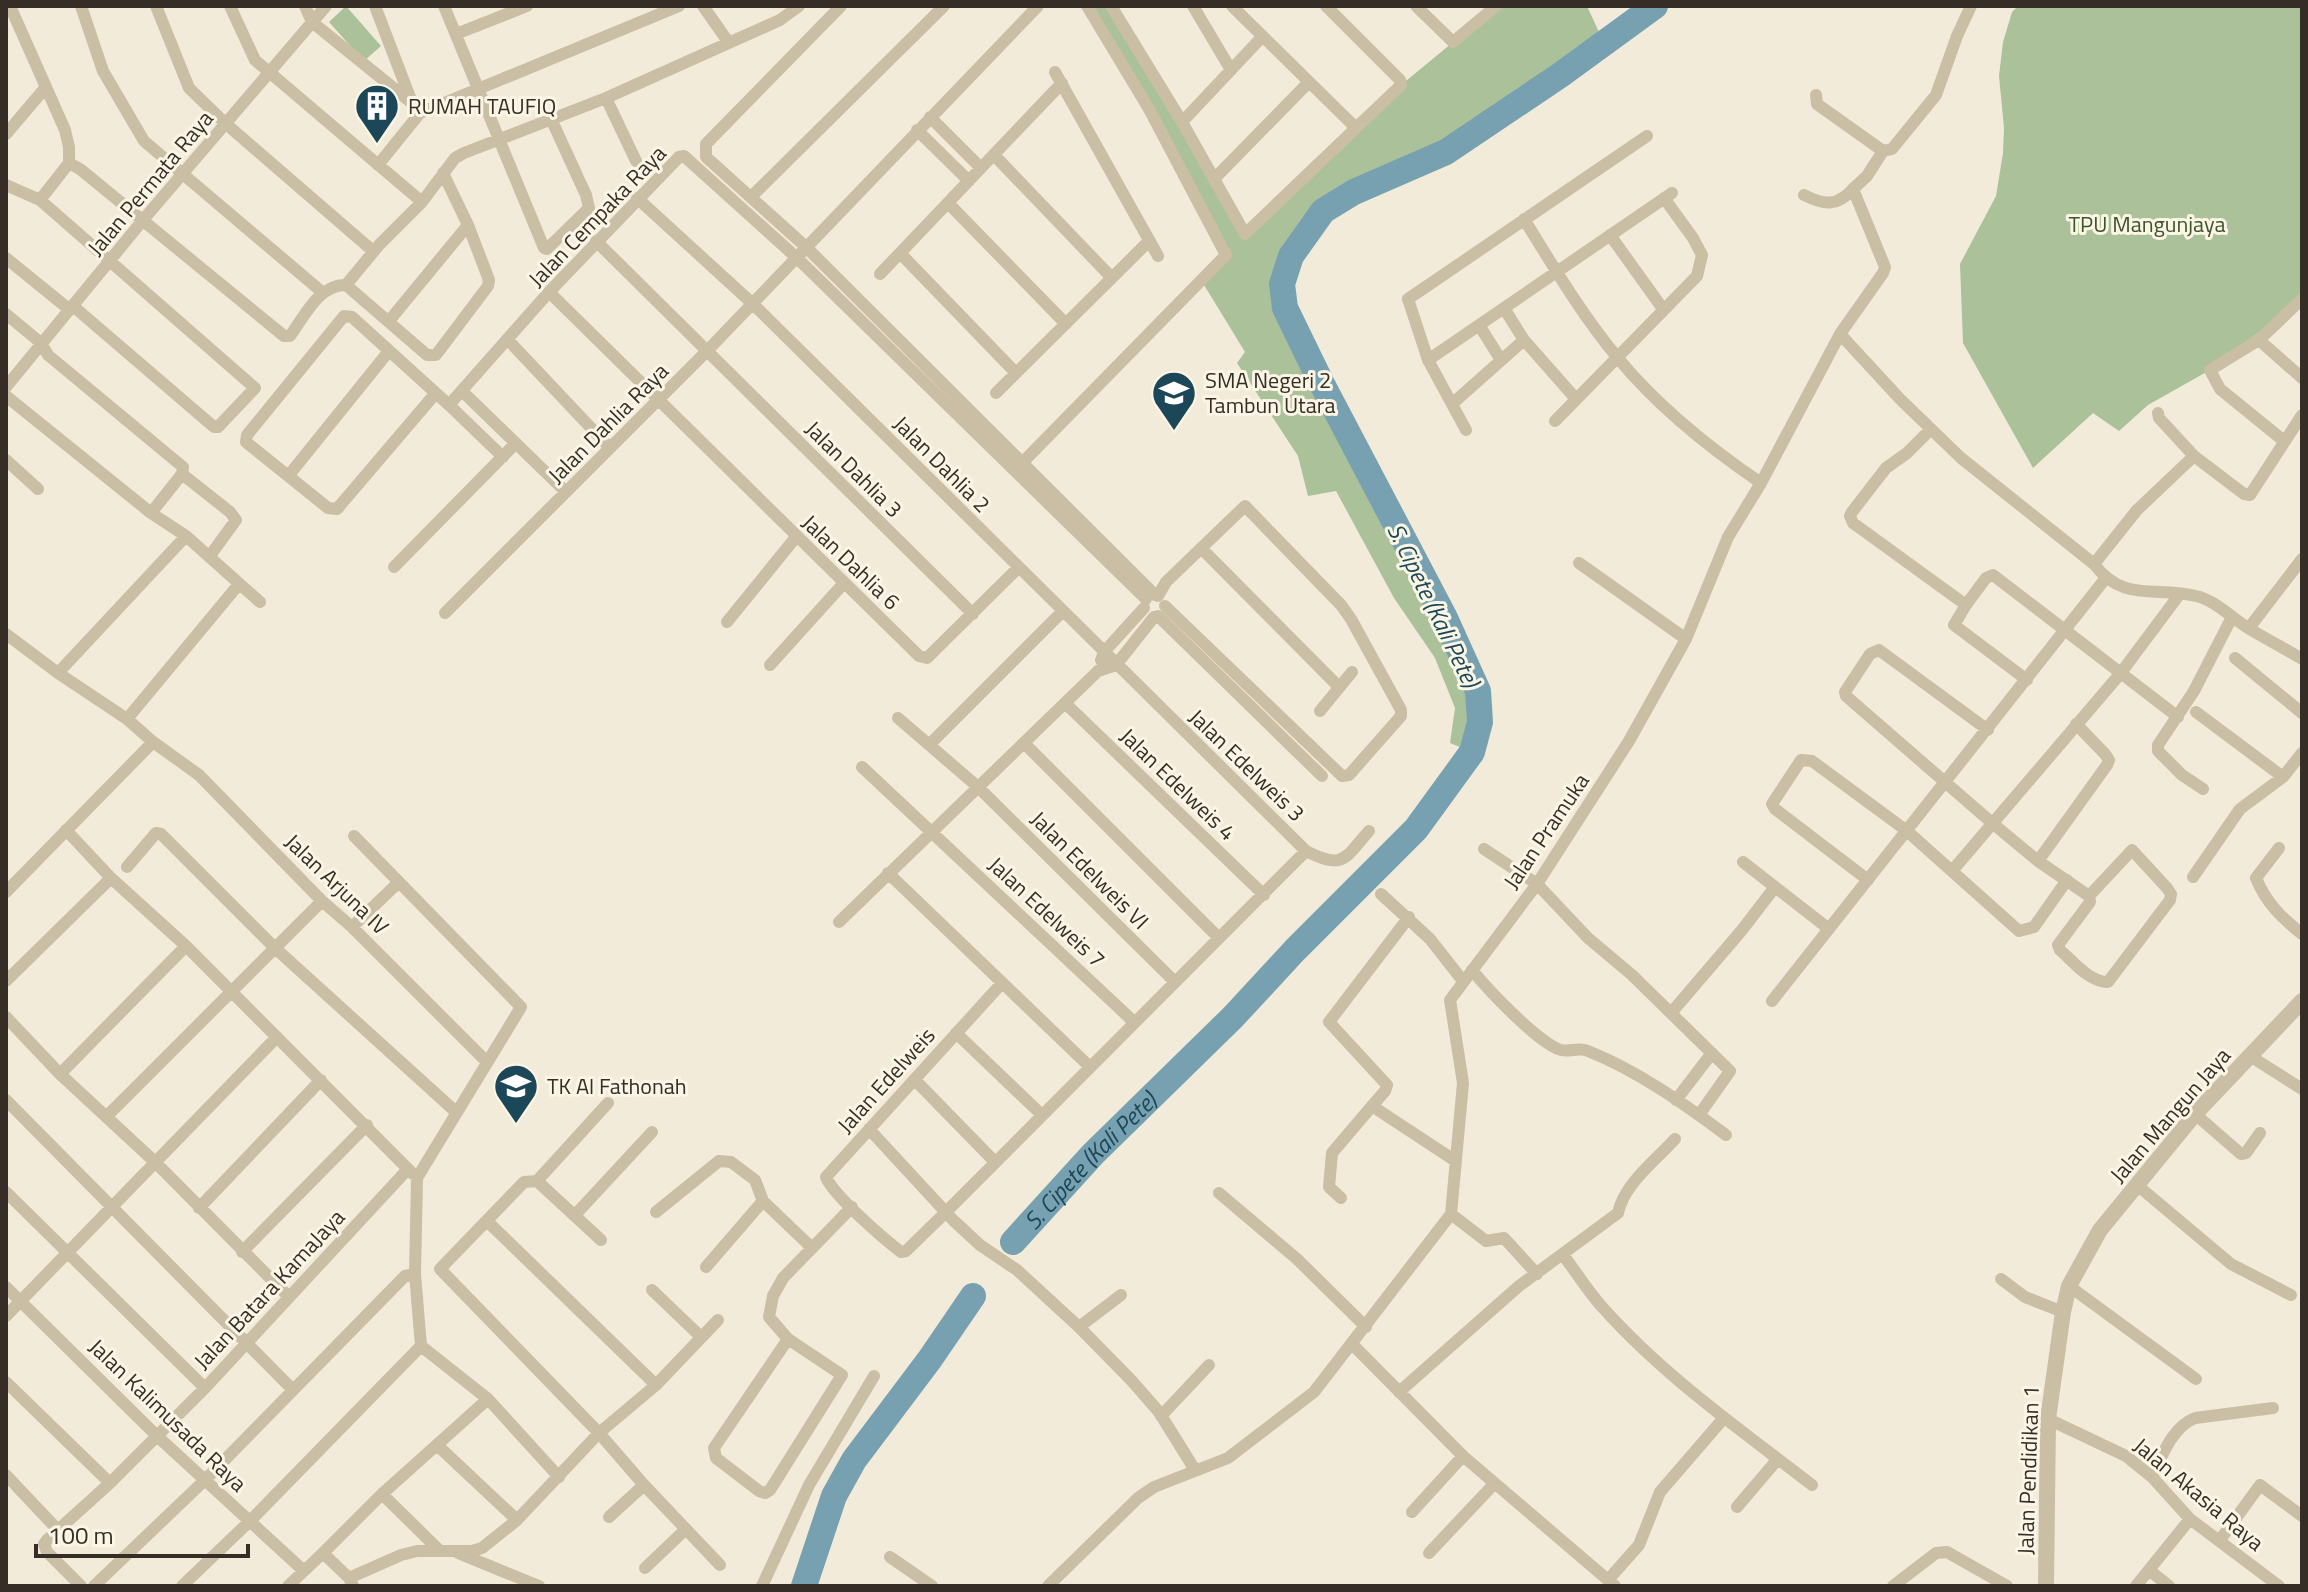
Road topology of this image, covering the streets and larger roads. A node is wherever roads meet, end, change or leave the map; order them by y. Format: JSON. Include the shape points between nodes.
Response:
{"nodes":[{"id":1,"x":10,"y":6,"type":"edge"},
{"id":2,"x":81,"y":6,"type":"edge"},
{"id":3,"x":156,"y":6,"type":"edge"},
{"id":4,"x":230,"y":6,"type":"edge"},
{"id":5,"x":305,"y":6,"type":"edge"},
{"id":6,"x":326,"y":6,"type":"edge"},
{"id":7,"x":375,"y":6,"type":"edge"},
{"id":8,"x":444,"y":6,"type":"edge"},
{"id":9,"x":527,"y":6,"type":"edge"},
{"id":10,"x":679,"y":6,"type":"edge"},
{"id":11,"x":703,"y":6,"type":"edge"},
{"id":12,"x":799,"y":6,"type":"edge"},
{"id":13,"x":841,"y":6,"type":"edge"},
{"id":14,"x":944,"y":6,"type":"edge"},
{"id":15,"x":1038,"y":6,"type":"edge"},
{"id":16,"x":1087,"y":6,"type":"edge"},
{"id":17,"x":1111,"y":6,"type":"edge"},
{"id":18,"x":1193,"y":6,"type":"edge"},
{"id":19,"x":1232,"y":6,"type":"edge"},
{"id":20,"x":1326,"y":6,"type":"edge"},
{"id":21,"x":1416,"y":6,"type":"edge"},
{"id":22,"x":1496,"y":6,"type":"edge"},
{"id":23,"x":1971,"y":6,"type":"edge"},
{"id":24,"x":312,"y":22,"type":"junction"},
{"id":25,"x":456,"y":34,"type":"junction"},
{"id":26,"x":1262,"y":37,"type":"junction"},
{"id":27,"x":729,"y":43,"type":"junction"},
{"id":28,"x":1231,"y":70,"type":"junction"},
{"id":29,"x":269,"y":72,"type":"junction"},
{"id":30,"x":1309,"y":82,"type":"junction"},
{"id":31,"x":46,"y":87,"type":"junction"},
{"id":32,"x":478,"y":87,"type":"junction"},
{"id":33,"x":1816,"y":95,"type":"dead end"},
{"id":34,"x":606,"y":98,"type":"junction"},
{"id":35,"x":416,"y":108,"type":"junction"},
{"id":36,"x":930,"y":117,"type":"junction"},
{"id":37,"x":552,"y":121,"type":"junction"},
{"id":38,"x":1182,"y":122,"type":"junction"},
{"id":39,"x":225,"y":123,"type":"junction"},
{"id":40,"x":1356,"y":128,"type":"junction"},
{"id":41,"x":917,"y":130,"type":"junction"},
{"id":42,"x":6,"y":134,"type":"edge"},
{"id":43,"x":1647,"y":136,"type":"dead end"},
{"id":44,"x":499,"y":139,"type":"junction"},
{"id":45,"x":1883,"y":151,"type":"junction"},
{"id":46,"x":994,"y":155,"type":"junction"},
{"id":47,"x":636,"y":161,"type":"dead end"},
{"id":48,"x":69,"y":163,"type":"junction"},
{"id":49,"x":378,"y":165,"type":"junction"},
{"id":50,"x":981,"y":168,"type":"junction"},
{"id":51,"x":183,"y":173,"type":"junction"},
{"id":52,"x":443,"y":173,"type":"junction"},
{"id":53,"x":1214,"y":179,"type":"junction"},
{"id":54,"x":969,"y":181,"type":"junction"},
{"id":55,"x":6,"y":185,"type":"edge"},
{"id":56,"x":1853,"y":189,"type":"junction"},
{"id":57,"x":1804,"y":195,"type":"dead end"},
{"id":58,"x":751,"y":197,"type":"junction"},
{"id":59,"x":637,"y":198,"type":"junction"},
{"id":60,"x":40,"y":200,"type":"junction"},
{"id":61,"x":422,"y":202,"type":"junction"},
{"id":62,"x":948,"y":203,"type":"junction"},
{"id":63,"x":1524,"y":219,"type":"junction"},
{"id":64,"x":143,"y":220,"type":"junction"},
{"id":65,"x":468,"y":225,"type":"junction"},
{"id":66,"x":1610,"y":235,"type":"junction"},
{"id":67,"x":596,"y":241,"type":"junction"},
{"id":68,"x":1149,"y":241,"type":"junction"},
{"id":69,"x":806,"y":247,"type":"junction"},
{"id":70,"x":373,"y":251,"type":"junction"},
{"id":71,"x":900,"y":253,"type":"junction"},
{"id":72,"x":1158,"y":256,"type":"dead end"},
{"id":73,"x":6,"y":258,"type":"edge"},
{"id":74,"x":797,"y":258,"type":"junction"},
{"id":75,"x":110,"y":262,"type":"junction"},
{"id":76,"x":1556,"y":271,"type":"junction"},
{"id":77,"x":880,"y":274,"type":"dead end"},
{"id":78,"x":1112,"y":278,"type":"junction"},
{"id":79,"x":346,"y":285,"type":"junction"},
{"id":80,"x":322,"y":292,"type":"junction"},
{"id":81,"x":549,"y":292,"type":"junction"},
{"id":82,"x":2302,"y":299,"type":"edge"},
{"id":83,"x":753,"y":304,"type":"junction"},
{"id":84,"x":72,"y":308,"type":"junction"},
{"id":85,"x":1504,"y":308,"type":"junction"},
{"id":86,"x":1663,"y":309,"type":"junction"},
{"id":87,"x":6,"y":314,"type":"edge"},
{"id":88,"x":389,"y":321,"type":"junction"},
{"id":89,"x":1066,"y":324,"type":"junction"},
{"id":90,"x":1479,"y":325,"type":"junction"},
{"id":91,"x":1840,"y":334,"type":"junction"},
{"id":92,"x":508,"y":340,"type":"junction"},
{"id":93,"x":1524,"y":340,"type":"junction"},
{"id":94,"x":2259,"y":340,"type":"junction"},
{"id":95,"x":41,"y":343,"type":"junction"},
{"id":96,"x":389,"y":351,"type":"junction"},
{"id":97,"x":706,"y":352,"type":"junction"},
{"id":98,"x":1616,"y":357,"type":"junction"},
{"id":99,"x":1428,"y":360,"type":"junction"},
{"id":100,"x":1501,"y":360,"type":"junction"},
{"id":101,"x":1016,"y":373,"type":"junction"},
{"id":102,"x":2302,"y":378,"type":"edge"},
{"id":103,"x":6,"y":387,"type":"edge"},
{"id":104,"x":463,"y":392,"type":"junction"},
{"id":105,"x":996,"y":393,"type":"dead end"},
{"id":106,"x":435,"y":394,"type":"junction"},
{"id":107,"x":6,"y":396,"type":"edge"},
{"id":108,"x":660,"y":399,"type":"junction"},
{"id":109,"x":1576,"y":399,"type":"junction"},
{"id":110,"x":1452,"y":404,"type":"junction"},
{"id":111,"x":449,"y":405,"type":"junction"},
{"id":112,"x":2158,"y":413,"type":"dead end"},
{"id":113,"x":230,"y":415,"type":"junction"},
{"id":114,"x":2302,"y":415,"type":"edge"},
{"id":115,"x":1555,"y":421,"type":"dead end"},
{"id":116,"x":1931,"y":429,"type":"junction"},
{"id":117,"x":1466,"y":430,"type":"dead end"},
{"id":118,"x":249,"y":433,"type":"junction"},
{"id":119,"x":2284,"y":441,"type":"junction"},
{"id":120,"x":516,"y":443,"type":"junction"},
{"id":121,"x":610,"y":448,"type":"junction"},
{"id":122,"x":2194,"y":456,"type":"junction"},
{"id":123,"x":503,"y":457,"type":"junction"},
{"id":124,"x":6,"y":460,"type":"edge"},
{"id":125,"x":1023,"y":462,"type":"junction"},
{"id":126,"x":182,"y":474,"type":"junction"},
{"id":127,"x":289,"y":475,"type":"junction"},
{"id":128,"x":1761,"y":483,"type":"junction"},
{"id":129,"x":38,"y":489,"type":"dead end"},
{"id":130,"x":566,"y":492,"type":"junction"},
{"id":131,"x":151,"y":513,"type":"junction"},
{"id":132,"x":186,"y":536,"type":"junction"},
{"id":133,"x":796,"y":537,"type":"junction"},
{"id":134,"x":1201,"y":548,"type":"junction"},
{"id":135,"x":209,"y":557,"type":"junction"},
{"id":136,"x":2302,"y":559,"type":"edge"},
{"id":137,"x":1579,"y":563,"type":"dead end"},
{"id":138,"x":2094,"y":564,"type":"junction"},
{"id":139,"x":394,"y":567,"type":"dead end"},
{"id":140,"x":1018,"y":568,"type":"junction"},
{"id":141,"x":2105,"y":579,"type":"junction"},
{"id":142,"x":844,"y":583,"type":"junction"},
{"id":143,"x":239,"y":584,"type":"junction"},
{"id":144,"x":2179,"y":595,"type":"junction"},
{"id":145,"x":260,"y":602,"type":"dead end"},
{"id":146,"x":1154,"y":605,"type":"junction"},
{"id":147,"x":1966,"y":605,"type":"junction"},
{"id":148,"x":1062,"y":612,"type":"junction"},
{"id":149,"x":445,"y":613,"type":"dead end"},
{"id":150,"x":973,"y":614,"type":"junction"},
{"id":151,"x":2232,"y":617,"type":"junction"},
{"id":152,"x":727,"y":622,"type":"dead end"},
{"id":153,"x":2249,"y":628,"type":"junction"},
{"id":154,"x":2066,"y":631,"type":"junction"},
{"id":155,"x":6,"y":634,"type":"edge"},
{"id":156,"x":1686,"y":639,"type":"junction"},
{"id":157,"x":1104,"y":652,"type":"junction"},
{"id":158,"x":2235,"y":658,"type":"dead end"},
{"id":159,"x":2302,"y":659,"type":"edge"},
{"id":160,"x":770,"y":665,"type":"dead end"},
{"id":161,"x":1116,"y":665,"type":"junction"},
{"id":162,"x":1098,"y":671,"type":"junction"},
{"id":163,"x":1352,"y":672,"type":"dead end"},
{"id":164,"x":58,"y":673,"type":"junction"},
{"id":165,"x":2120,"y":674,"type":"junction"},
{"id":166,"x":2027,"y":680,"type":"junction"},
{"id":167,"x":1339,"y":687,"type":"junction"},
{"id":168,"x":1065,"y":703,"type":"junction"},
{"id":169,"x":1320,"y":711,"type":"dead end"},
{"id":170,"x":2196,"y":712,"type":"dead end"},
{"id":171,"x":2302,"y":713,"type":"edge"},
{"id":172,"x":2178,"y":717,"type":"junction"},
{"id":173,"x":898,"y":718,"type":"dead end"},
{"id":174,"x":127,"y":719,"type":"junction"},
{"id":175,"x":2076,"y":724,"type":"junction"},
{"id":176,"x":1988,"y":730,"type":"junction"},
{"id":177,"x":153,"y":742,"type":"junction"},
{"id":178,"x":1024,"y":743,"type":"junction"},
{"id":179,"x":929,"y":745,"type":"junction"},
{"id":180,"x":2302,"y":753,"type":"edge"},
{"id":181,"x":862,"y":767,"type":"dead end"},
{"id":182,"x":1322,"y":776,"type":"dead end"},
{"id":183,"x":2283,"y":777,"type":"junction"},
{"id":184,"x":1946,"y":782,"type":"junction"},
{"id":185,"x":978,"y":787,"type":"junction"},
{"id":186,"x":2203,"y":789,"type":"dead end"},
{"id":187,"x":1991,"y":822,"type":"junction"},
{"id":188,"x":66,"y":830,"type":"junction"},
{"id":189,"x":1369,"y":831,"type":"dead end"},
{"id":190,"x":1907,"y":831,"type":"junction"},
{"id":191,"x":932,"y":832,"type":"junction"},
{"id":192,"x":354,"y":836,"type":"dead end"},
{"id":193,"x":2279,"y":848,"type":"dead end"},
{"id":194,"x":1484,"y":849,"type":"dead end"},
{"id":195,"x":1306,"y":851,"type":"junction"},
{"id":196,"x":2038,"y":861,"type":"junction"},
{"id":197,"x":1743,"y":862,"type":"dead end"},
{"id":198,"x":127,"y":867,"type":"dead end"},
{"id":199,"x":1952,"y":871,"type":"junction"},
{"id":200,"x":888,"y":873,"type":"junction"},
{"id":201,"x":2193,"y":877,"type":"dead end"},
{"id":202,"x":111,"y":878,"type":"junction"},
{"id":203,"x":1868,"y":880,"type":"junction"},
{"id":204,"x":2067,"y":880,"type":"junction"},
{"id":205,"x":399,"y":882,"type":"junction"},
{"id":206,"x":1537,"y":884,"type":"junction"},
{"id":207,"x":1775,"y":887,"type":"junction"},
{"id":208,"x":6,"y":892,"type":"edge"},
{"id":209,"x":1381,"y":894,"type":"dead end"},
{"id":210,"x":1264,"y":895,"type":"junction"},
{"id":211,"x":2089,"y":896,"type":"junction"},
{"id":212,"x":322,"y":901,"type":"junction"},
{"id":213,"x":1409,"y":917,"type":"junction"},
{"id":214,"x":839,"y":922,"type":"dead end"},
{"id":215,"x":352,"y":927,"type":"junction"},
{"id":216,"x":1829,"y":929,"type":"junction"},
{"id":217,"x":2302,"y":934,"type":"edge"},
{"id":218,"x":1219,"y":938,"type":"junction"},
{"id":219,"x":186,"y":946,"type":"junction"},
{"id":220,"x":275,"y":948,"type":"junction"},
{"id":221,"x":1472,"y":970,"type":"junction"},
{"id":222,"x":6,"y":981,"type":"edge"},
{"id":223,"x":1463,"y":981,"type":"junction"},
{"id":224,"x":1175,"y":982,"type":"junction"},
{"id":225,"x":1002,"y":983,"type":"junction"},
{"id":226,"x":232,"y":992,"type":"junction"},
{"id":227,"x":1772,"y":1001,"type":"dead end"},
{"id":228,"x":2302,"y":1001,"type":"edge"},
{"id":229,"x":1671,"y":1013,"type":"junction"},
{"id":230,"x":6,"y":1017,"type":"edge"},
{"id":231,"x":1134,"y":1022,"type":"junction"},
{"id":232,"x":956,"y":1033,"type":"junction"},
{"id":233,"x":277,"y":1037,"type":"junction"},
{"id":234,"x":1712,"y":1053,"type":"junction"},
{"id":235,"x":2250,"y":1056,"type":"junction"},
{"id":236,"x":487,"y":1062,"type":"junction"},
{"id":237,"x":1090,"y":1067,"type":"junction"},
{"id":238,"x":60,"y":1074,"type":"junction"},
{"id":239,"x":321,"y":1080,"type":"junction"},
{"id":240,"x":915,"y":1080,"type":"junction"},
{"id":241,"x":2302,"y":1089,"type":"edge"},
{"id":242,"x":6,"y":1100,"type":"edge"},
{"id":243,"x":1676,"y":1100,"type":"junction"},
{"id":244,"x":608,"y":1103,"type":"dead end"},
{"id":245,"x":1372,"y":1106,"type":"junction"},
{"id":246,"x":456,"y":1112,"type":"junction"},
{"id":247,"x":2195,"y":1114,"type":"junction"},
{"id":248,"x":1042,"y":1115,"type":"junction"},
{"id":249,"x":1699,"y":1115,"type":"junction"},
{"id":250,"x":106,"y":1117,"type":"junction"},
{"id":251,"x":367,"y":1125,"type":"junction"},
{"id":252,"x":869,"y":1129,"type":"junction"},
{"id":253,"x":652,"y":1132,"type":"dead end"},
{"id":254,"x":2260,"y":1133,"type":"dead end"},
{"id":255,"x":1726,"y":1135,"type":"dead end"},
{"id":256,"x":1675,"y":1139,"type":"dead end"},
{"id":257,"x":1454,"y":1160,"type":"junction"},
{"id":258,"x":155,"y":1162,"type":"junction"},
{"id":259,"x":995,"y":1162,"type":"junction"},
{"id":260,"x":413,"y":1173,"type":"junction"},
{"id":261,"x":537,"y":1181,"type":"junction"},
{"id":262,"x":2137,"y":1185,"type":"junction"},
{"id":263,"x":6,"y":1192,"type":"edge"},
{"id":264,"x":1219,"y":1193,"type":"dead end"},
{"id":265,"x":1341,"y":1198,"type":"dead end"},
{"id":266,"x":763,"y":1201,"type":"junction"},
{"id":267,"x":113,"y":1206,"type":"junction"},
{"id":268,"x":852,"y":1207,"type":"junction"},
{"id":269,"x":199,"y":1208,"type":"junction"},
{"id":270,"x":656,"y":1212,"type":"dead end"},
{"id":271,"x":945,"y":1213,"type":"junction"},
{"id":272,"x":1451,"y":1214,"type":"junction"},
{"id":273,"x":575,"y":1215,"type":"junction"},
{"id":274,"x":487,"y":1221,"type":"junction"},
{"id":275,"x":601,"y":1240,"type":"dead end"},
{"id":276,"x":811,"y":1247,"type":"junction"},
{"id":277,"x":242,"y":1252,"type":"junction"},
{"id":278,"x":67,"y":1253,"type":"junction"},
{"id":279,"x":1563,"y":1255,"type":"junction"},
{"id":280,"x":2079,"y":1264,"type":"joint"},
{"id":281,"x":706,"y":1267,"type":"dead end"},
{"id":282,"x":415,"y":1274,"type":"junction"},
{"id":283,"x":1537,"y":1274,"type":"junction"},
{"id":284,"x":2001,"y":1279,"type":"dead end"},
{"id":285,"x":2069,"y":1286,"type":"junction"},
{"id":286,"x":6,"y":1287,"type":"edge"},
{"id":287,"x":652,"y":1290,"type":"dead end"},
{"id":288,"x":1121,"y":1295,"type":"dead end"},
{"id":289,"x":2291,"y":1295,"type":"dead end"},
{"id":290,"x":289,"y":1297,"type":"junction"},
{"id":291,"x":21,"y":1301,"type":"junction"},
{"id":292,"x":2063,"y":1312,"type":"junction"},
{"id":293,"x":6,"y":1316,"type":"edge"},
{"id":294,"x":718,"y":1320,"type":"dead end"},
{"id":295,"x":1079,"y":1327,"type":"junction"},
{"id":296,"x":1366,"y":1327,"type":"junction"},
{"id":297,"x":701,"y":1337,"type":"junction"},
{"id":298,"x":788,"y":1339,"type":"junction"},
{"id":299,"x":248,"y":1342,"type":"junction"},
{"id":300,"x":1352,"y":1344,"type":"junction"},
{"id":301,"x":421,"y":1346,"type":"junction"},
{"id":302,"x":1209,"y":1365,"type":"dead end"},
{"id":303,"x":874,"y":1376,"type":"dead end"},
{"id":304,"x":2196,"y":1379,"type":"dead end"},
{"id":305,"x":6,"y":1382,"type":"edge"},
{"id":306,"x":656,"y":1385,"type":"junction"},
{"id":307,"x":205,"y":1388,"type":"junction"},
{"id":308,"x":293,"y":1390,"type":"junction"},
{"id":309,"x":1399,"y":1392,"type":"junction"},
{"id":310,"x":488,"y":1399,"type":"junction"},
{"id":311,"x":2273,"y":1408,"type":"dead end"},
{"id":312,"x":1161,"y":1416,"type":"junction"},
{"id":313,"x":1723,"y":1419,"type":"junction"},
{"id":314,"x":2048,"y":1419,"type":"junction"},
{"id":315,"x":599,"y":1433,"type":"junction"},
{"id":316,"x":157,"y":1436,"type":"junction"},
{"id":317,"x":437,"y":1445,"type":"junction"},
{"id":318,"x":1463,"y":1456,"type":"junction"},
{"id":319,"x":1777,"y":1460,"type":"junction"},
{"id":320,"x":1195,"y":1470,"type":"junction"},
{"id":321,"x":6,"y":1475,"type":"edge"},
{"id":322,"x":559,"y":1477,"type":"junction"},
{"id":323,"x":2152,"y":1477,"type":"junction"},
{"id":324,"x":206,"y":1479,"type":"junction"},
{"id":325,"x":110,"y":1483,"type":"junction"},
{"id":326,"x":1494,"y":1484,"type":"junction"},
{"id":327,"x":644,"y":1485,"type":"junction"},
{"id":328,"x":1812,"y":1485,"type":"dead end"},
{"id":329,"x":382,"y":1494,"type":"junction"},
{"id":330,"x":1737,"y":1507,"type":"dead end"},
{"id":331,"x":1412,"y":1512,"type":"dead end"},
{"id":332,"x":2302,"y":1516,"type":"edge"},
{"id":333,"x":609,"y":1517,"type":"dead end"},
{"id":334,"x":2190,"y":1519,"type":"junction"},
{"id":335,"x":517,"y":1520,"type":"junction"},
{"id":336,"x":250,"y":1521,"type":"junction"},
{"id":337,"x":686,"y":1529,"type":"junction"},
{"id":338,"x":58,"y":1530,"type":"junction"},
{"id":339,"x":2220,"y":1540,"type":"junction"},
{"id":340,"x":439,"y":1550,"type":"junction"},
{"id":341,"x":455,"y":1552,"type":"junction"},
{"id":342,"x":323,"y":1553,"type":"junction"},
{"id":343,"x":1429,"y":1553,"type":"dead end"},
{"id":344,"x":890,"y":1557,"type":"dead end"},
{"id":345,"x":720,"y":1565,"type":"dead end"},
{"id":346,"x":645,"y":1568,"type":"dead end"},
{"id":347,"x":2149,"y":1570,"type":"junction"},
{"id":348,"x":304,"y":1571,"type":"junction"},
{"id":349,"x":351,"y":1582,"type":"edge"},
{"id":350,"x":1611,"y":1583,"type":"edge"},
{"id":351,"x":78,"y":1585,"type":"edge"},
{"id":352,"x":94,"y":1586,"type":"edge"},
{"id":353,"x":182,"y":1586,"type":"edge"},
{"id":354,"x":288,"y":1586,"type":"edge"},
{"id":355,"x":539,"y":1586,"type":"edge"},
{"id":356,"x":762,"y":1586,"type":"edge"},
{"id":357,"x":932,"y":1586,"type":"edge"},
{"id":358,"x":1048,"y":1586,"type":"edge"},
{"id":359,"x":1893,"y":1586,"type":"edge"},
{"id":360,"x":2007,"y":1586,"type":"edge"},
{"id":361,"x":2046,"y":1586,"type":"edge"},
{"id":362,"x":2136,"y":1586,"type":"edge"},
{"id":363,"x":2169,"y":1586,"type":"edge"},
{"id":364,"x":2279,"y":1586,"type":"edge"}],
"edges":[{"from":1,"to":31,"type":"street"},
{"from":2,"to":51,"type":"street","via":[[103,71],[144,141]]},
{"from":3,"to":39,"type":"street","via":[[189,88]]},
{"from":4,"to":29,"type":"street","via":[[249,52]]},
{"from":5,"to":24,"type":"street"},
{"from":6,"to":24,"type":"street","name":"Jalan Permata Raya"},
{"from":7,"to":35,"type":"street"},
{"from":8,"to":25,"type":"street"},
{"from":9,"to":25,"type":"street"},
{"from":10,"to":32,"type":"street"},
{"from":11,"to":27,"type":"street"},
{"from":12,"to":27,"type":"street"},
{"from":13,"to":58,"type":"street","via":[[706,144],[706,157]]},
{"from":14,"to":58,"type":"street"},
{"from":15,"to":36,"type":"street","name":"Jalan Dahlia Raya"},
{"from":16,"to":125,"type":"street","via":[[1226,255]]},
{"from":17,"to":38,"type":"street"},
{"from":18,"to":28,"type":"street"},
{"from":19,"to":26,"type":"street"},
{"from":20,"to":40,"type":"street","via":[[1400,80],[1401,85]]},
{"from":21,"to":22,"type":"street","via":[[1456,42]]},
{"from":23,"to":45,"type":"street","via":[[1936,95],[1892,149]]},
{"from":24,"to":29,"type":"street","name":"Jalan Permata Raya"},
{"from":24,"to":35,"type":"street"},
{"from":25,"to":32,"type":"street"},
{"from":26,"to":28,"type":"street"},
{"from":26,"to":30,"type":"street"},
{"from":27,"to":34,"type":"street"},
{"from":28,"to":38,"type":"street"},
{"from":29,"to":39,"type":"street","name":"Jalan Permata Raya"},
{"from":29,"to":49,"type":"street"},
{"from":30,"to":40,"type":"street"},
{"from":30,"to":53,"type":"street"},
{"from":31,"to":42,"type":"street"},
{"from":31,"to":48,"type":"street","via":[[65,130]]},
{"from":32,"to":35,"type":"street"},
{"from":32,"to":44,"type":"street"},
{"from":33,"to":45,"type":"street","via":[[1817,104]]},
{"from":34,"to":37,"type":"street"},
{"from":34,"to":47,"type":"street"},
{"from":35,"to":49,"type":"street"},
{"from":36,"to":41,"type":"street","name":"Jalan Dahlia Raya"},
{"from":36,"to":50,"type":"street"},
{"from":37,"to":44,"type":"street"},
{"from":37,"to":44,"type":"street","via":[[589,208],[550,249],[544,248]]},
{"from":38,"to":53,"type":"street"},
{"from":39,"to":51,"type":"street","name":"Jalan Permata Raya"},
{"from":39,"to":70,"type":"street"},
{"from":40,"to":53,"type":"street","via":[[1245,234]]},
{"from":41,"to":54,"type":"street"},
{"from":41,"to":69,"type":"street","name":"Jalan Dahlia Raya"},
{"from":43,"to":63,"type":"street"},
{"from":44,"to":52,"type":"street","via":[[455,158]]},
{"from":45,"to":56,"type":"street"},
{"from":46,"to":50,"type":"street"},
{"from":46,"to":68,"type":"street","via":[[1058,77]]},
{"from":46,"to":78,"type":"street"},
{"from":48,"to":60,"type":"street"},
{"from":48,"to":64,"type":"street"},
{"from":49,"to":61,"type":"street"},
{"from":50,"to":54,"type":"street"},
{"from":51,"to":64,"type":"street","name":"Jalan Permata Raya"},
{"from":51,"to":80,"type":"street"},
{"from":52,"to":61,"type":"street"},
{"from":52,"to":65,"type":"street"},
{"from":54,"to":62,"type":"street"},
{"from":55,"to":60,"type":"street"},
{"from":56,"to":57,"type":"street","via":[[1833,204]]},
{"from":56,"to":91,"type":"street","name":"Jalan Pramuka","via":[[1885,267]]},
{"from":58,"to":69,"type":"street"},
{"from":59,"to":67,"type":"street","name":"Jalan Cempaka Raya"},
{"from":59,"to":74,"type":"street","name":"Jalan Cempaka Raya","via":[[684,156]]},
{"from":59,"to":83,"type":"street","name":"Jalan Dahlia 2"},
{"from":60,"to":75,"type":"street"},
{"from":61,"to":70,"type":"street"},
{"from":62,"to":71,"type":"street"},
{"from":62,"to":89,"type":"street"},
{"from":63,"to":76,"type":"street"},
{"from":63,"to":99,"type":"street","via":[[1408,299]]},
{"from":64,"to":75,"type":"street","name":"Jalan Permata Raya"},
{"from":64,"to":80,"type":"street","via":[[284,336],[290,336]]},
{"from":65,"to":88,"type":"street"},
{"from":65,"to":88,"type":"street","via":[[488,286],[436,355],[427,355]]},
{"from":66,"to":76,"type":"street"},
{"from":66,"to":86,"type":"street"},
{"from":66,"to":86,"type":"street","via":[[1668,196],[1702,255],[1697,276]]},
{"from":67,"to":81,"type":"street","name":"Jalan Cempaka Raya"},
{"from":67,"to":97,"type":"street","name":"Jalan Dahlia 3"},
{"from":68,"to":72,"type":"street"},
{"from":68,"to":78,"type":"street"},
{"from":69,"to":74,"type":"street","name":"Jalan Dahlia Raya"},
{"from":69,"to":125,"type":"street"},
{"from":70,"to":79,"type":"street"},
{"from":71,"to":77,"type":"street"},
{"from":71,"to":101,"type":"street"},
{"from":73,"to":84,"type":"street"},
{"from":74,"to":83,"type":"street","name":"Jalan Dahlia Raya"},
{"from":74,"to":146,"type":"street"},
{"from":75,"to":84,"type":"street","name":"Jalan Permata Raya"},
{"from":75,"to":113,"type":"street","via":[[255,386]]},
{"from":76,"to":85,"type":"street"},
{"from":76,"to":98,"type":"street"},
{"from":78,"to":89,"type":"street"},
{"from":79,"to":80,"type":"street"},
{"from":79,"to":88,"type":"street"},
{"from":81,"to":92,"type":"street","name":"Jalan Cempaka Raya"},
{"from":81,"to":108,"type":"street","name":"Jalan Dahlia 6"},
{"from":82,"to":94,"type":"street"},
{"from":83,"to":97,"type":"street","name":"Jalan Dahlia Raya"},
{"from":83,"to":140,"type":"street","name":"Jalan Dahlia 2"},
{"from":84,"to":95,"type":"street","name":"Jalan Permata Raya"},
{"from":84,"to":113,"type":"street","via":[[214,427]]},
{"from":85,"to":90,"type":"street"},
{"from":85,"to":93,"type":"street"},
{"from":86,"to":98,"type":"street"},
{"from":87,"to":95,"type":"street"},
{"from":89,"to":101,"type":"street"},
{"from":90,"to":99,"type":"street"},
{"from":90,"to":100,"type":"street"},
{"from":91,"to":116,"type":"street"},
{"from":91,"to":128,"type":"street","name":"Jalan Pramuka"},
{"from":92,"to":104,"type":"street","name":"Jalan Cempaka Raya"},
{"from":92,"to":121,"type":"street"},
{"from":93,"to":100,"type":"street"},
{"from":93,"to":109,"type":"street"},
{"from":94,"to":102,"type":"street"},
{"from":94,"to":119,"type":"street","via":[[2210,370],[2220,389]]},
{"from":95,"to":103,"type":"street","name":"Jalan Permata Raya"},
{"from":95,"to":126,"type":"street","via":[[48,355],[183,467]]},
{"from":96,"to":106,"type":"street"},
{"from":96,"to":118,"type":"street","via":[[344,316]]},
{"from":96,"to":127,"type":"street"},
{"from":97,"to":108,"type":"street","name":"Jalan Dahlia Raya"},
{"from":97,"to":150,"type":"street","name":"Jalan Dahlia 3"},
{"from":98,"to":109,"type":"street"},
{"from":98,"to":128,"type":"street","via":[[1715,453]]},
{"from":99,"to":110,"type":"street"},
{"from":100,"to":110,"type":"street"},
{"from":101,"to":105,"type":"street"},
{"from":104,"to":111,"type":"street","name":"Jalan Cempaka Raya"},
{"from":104,"to":120,"type":"street"},
{"from":106,"to":111,"type":"street"},
{"from":106,"to":127,"type":"street","via":[[337,509]]},
{"from":107,"to":131,"type":"street"},
{"from":108,"to":121,"type":"street","name":"Jalan Dahlia Raya"},
{"from":108,"to":133,"type":"street","name":"Jalan Dahlia 6"},
{"from":109,"to":115,"type":"street"},
{"from":110,"to":117,"type":"street"},
{"from":111,"to":123,"type":"street"},
{"from":112,"to":122,"type":"street"},
{"from":113,"to":118,"type":"street"},
{"from":114,"to":119,"type":"street"},
{"from":116,"to":138,"type":"street"},
{"from":116,"to":147,"type":"street","via":[[1886,468],[1850,520]]},
{"from":118,"to":127,"type":"street","via":[[246,442]]},
{"from":119,"to":122,"type":"street","via":[[2250,495]]},
{"from":120,"to":123,"type":"street"},
{"from":120,"to":130,"type":"street"},
{"from":121,"to":130,"type":"street","name":"Jalan Dahlia Raya"},
{"from":122,"to":138,"type":"street","via":[[2137,510]]},
{"from":123,"to":139,"type":"street"},
{"from":124,"to":129,"type":"street"},
{"from":125,"to":146,"type":"street"},
{"from":126,"to":131,"type":"street"},
{"from":126,"to":135,"type":"street","via":[[236,520]]},
{"from":128,"to":156,"type":"street","name":"Jalan Pramuka","via":[[1728,537]]},
{"from":130,"to":149,"type":"street","name":"Jalan Dahlia Raya"},
{"from":131,"to":132,"type":"street"},
{"from":132,"to":135,"type":"street"},
{"from":132,"to":164,"type":"street"},
{"from":133,"to":142,"type":"street","name":"Jalan Dahlia 6"},
{"from":133,"to":152,"type":"street"},
{"from":134,"to":146,"type":"street","via":[[1166,582]]},
{"from":134,"to":146,"type":"street","via":[[1246,506],[1341,605],[1401,716],[1349,775],[1342,776]]},
{"from":134,"to":167,"type":"street"},
{"from":135,"to":143,"type":"street"},
{"from":136,"to":153,"type":"street"},
{"from":137,"to":156,"type":"street"},
{"from":138,"to":141,"type":"street"},
{"from":140,"to":148,"type":"street","name":"Jalan Dahlia 2"},
{"from":140,"to":150,"type":"street","name":"Jalan Dahlia 6"},
{"from":141,"to":144,"type":"street","via":[[2135,590]]},
{"from":141,"to":154,"type":"street"},
{"from":142,"to":150,"type":"street","name":"Jalan Dahlia 6","via":[[923,658]]},
{"from":142,"to":160,"type":"street"},
{"from":143,"to":145,"type":"street"},
{"from":143,"to":174,"type":"street"},
{"from":144,"to":151,"type":"street","via":[[2205,598]]},
{"from":144,"to":165,"type":"street"},
{"from":146,"to":157,"type":"street"},
{"from":146,"to":161,"type":"street"},
{"from":146,"to":182,"type":"street"},
{"from":147,"to":154,"type":"street","via":[[1993,575]]},
{"from":147,"to":166,"type":"street","via":[[1954,625]]},
{"from":148,"to":157,"type":"street","name":"Jalan Dahlia 2"},
{"from":148,"to":179,"type":"street"},
{"from":151,"to":153,"type":"street"},
{"from":151,"to":172,"type":"street"},
{"from":153,"to":159,"type":"street"},
{"from":154,"to":165,"type":"street"},
{"from":154,"to":166,"type":"street"},
{"from":155,"to":164,"type":"street","name":"Jalan Arjuna IV"},
{"from":156,"to":206,"type":"street","name":"Jalan Pramuka","via":[[1629,741]]},
{"from":157,"to":161,"type":"street","name":"Jalan Edelweis 3"},
{"from":157,"to":162,"type":"street"},
{"from":158,"to":171,"type":"street"},
{"from":161,"to":162,"type":"street"},
{"from":161,"to":195,"type":"street","name":"Jalan Edelweis 3"},
{"from":162,"to":168,"type":"street"},
{"from":163,"to":167,"type":"street"},
{"from":164,"to":174,"type":"street","name":"Jalan Arjuna IV"},
{"from":165,"to":172,"type":"street"},
{"from":165,"to":175,"type":"street"},
{"from":166,"to":176,"type":"street"},
{"from":167,"to":169,"type":"street"},
{"from":168,"to":178,"type":"street"},
{"from":168,"to":210,"type":"street","name":"Jalan Edelweis 4"},
{"from":170,"to":183,"type":"street"},
{"from":172,"to":186,"type":"street","via":[[2158,751]]},
{"from":173,"to":179,"type":"street","name":"Jalan Edelweis VI"},
{"from":174,"to":177,"type":"street","name":"Jalan Arjuna IV"},
{"from":175,"to":187,"type":"street"},
{"from":175,"to":196,"type":"street","via":[[2109,760]]},
{"from":176,"to":184,"type":"street"},
{"from":176,"to":184,"type":"street","via":[[1879,650],[1870,654],[1846,696]]},
{"from":177,"to":188,"type":"street"},
{"from":177,"to":212,"type":"street","name":"Jalan Arjuna IV","via":[[199,775]]},
{"from":178,"to":185,"type":"street"},
{"from":178,"to":218,"type":"street"},
{"from":179,"to":185,"type":"street","name":"Jalan Edelweis VI"},
{"from":180,"to":183,"type":"street"},
{"from":181,"to":191,"type":"street","name":"Jalan Edelweis 7"},
{"from":183,"to":201,"type":"street","via":[[2240,809]]},
{"from":184,"to":187,"type":"street"},
{"from":184,"to":190,"type":"street"},
{"from":185,"to":191,"type":"street"},
{"from":185,"to":224,"type":"street","name":"Jalan Edelweis VI"},
{"from":187,"to":196,"type":"street"},
{"from":187,"to":199,"type":"street"},
{"from":188,"to":202,"type":"street"},
{"from":188,"to":208,"type":"street"},
{"from":189,"to":195,"type":"street","via":[[1336,862]]},
{"from":190,"to":199,"type":"street"},
{"from":190,"to":203,"type":"street"},
{"from":190,"to":203,"type":"street","via":[[1812,761],[1801,760],[1772,804]]},
{"from":191,"to":200,"type":"street"},
{"from":191,"to":231,"type":"street","name":"Jalan Edelweis 7"},
{"from":192,"to":205,"type":"street"},
{"from":193,"to":217,"type":"street","via":[[2256,878],[2280,917]]},
{"from":194,"to":206,"type":"street"},
{"from":195,"to":210,"type":"street","name":"Jalan Edelweis 3"},
{"from":196,"to":204,"type":"street"},
{"from":197,"to":207,"type":"street"},
{"from":198,"to":220,"type":"street","via":[[156,833],[161,834]]},
{"from":199,"to":204,"type":"street","via":[[2019,931],[2034,927]]},
{"from":200,"to":214,"type":"street"},
{"from":200,"to":225,"type":"street"},
{"from":202,"to":219,"type":"street"},
{"from":202,"to":222,"type":"street"},
{"from":203,"to":216,"type":"street"},
{"from":204,"to":211,"type":"street"},
{"from":205,"to":215,"type":"street"},
{"from":205,"to":236,"type":"street","name":"Jalan Batara KamaJaya","via":[[521,1007]]},
{"from":206,"to":221,"type":"street","name":"Jalan Pramuka"},
{"from":206,"to":229,"type":"street"},
{"from":207,"to":216,"type":"street"},
{"from":207,"to":229,"type":"street"},
{"from":209,"to":213,"type":"street"},
{"from":210,"to":218,"type":"street","name":"Jalan Edelweis 3"},
{"from":211,"to":211,"type":"street","via":[[2090,902],[2058,945],[2094,980],[2105,983],[2171,894],[2132,850]]},
{"from":212,"to":215,"type":"street","name":"Jalan Arjuna IV"},
{"from":212,"to":220,"type":"street"},
{"from":213,"to":223,"type":"street"},
{"from":213,"to":245,"type":"street","via":[[1329,1022],[1387,1085]]},
{"from":215,"to":236,"type":"street","name":"Jalan Arjuna IV"},
{"from":216,"to":227,"type":"street"},
{"from":218,"to":224,"type":"street","name":"Jalan Edelweis 3"},
{"from":219,"to":226,"type":"street"},
{"from":219,"to":238,"type":"street"},
{"from":220,"to":226,"type":"street"},
{"from":220,"to":246,"type":"street"},
{"from":221,"to":223,"type":"street","name":"Jalan Pramuka"},
{"from":221,"to":243,"type":"street","via":[[1557,1049],[1585,1049]]},
{"from":223,"to":257,"type":"street","name":"Jalan Pramuka","via":[[1450,1000],[1463,1083]]},
{"from":224,"to":231,"type":"street","name":"Jalan Edelweis 3"},
{"from":225,"to":232,"type":"street","name":"Jalan Edelweis"},
{"from":225,"to":237,"type":"street"},
{"from":226,"to":233,"type":"street"},
{"from":226,"to":250,"type":"street"},
{"from":228,"to":235,"type":"street","name":"Jalan Mangun Jaya"},
{"from":229,"to":234,"type":"street"},
{"from":230,"to":238,"type":"street"},
{"from":231,"to":237,"type":"street","name":"Jalan Edelweis 3"},
{"from":232,"to":240,"type":"street","name":"Jalan Edelweis"},
{"from":232,"to":248,"type":"street"},
{"from":233,"to":239,"type":"street"},
{"from":233,"to":258,"type":"street"},
{"from":234,"to":243,"type":"street"},
{"from":234,"to":249,"type":"street","via":[[1730,1071]]},
{"from":235,"to":241,"type":"street"},
{"from":235,"to":247,"type":"street","name":"Jalan Mangun Jaya"},
{"from":236,"to":246,"type":"street","name":"Jalan Batara KamaJaya"},
{"from":237,"to":248,"type":"street","name":"Jalan Edelweis 3"},
{"from":238,"to":250,"type":"street"},
{"from":239,"to":251,"type":"street"},
{"from":239,"to":269,"type":"street"},
{"from":240,"to":252,"type":"street","name":"Jalan Edelweis"},
{"from":240,"to":259,"type":"street"},
{"from":242,"to":267,"type":"street"},
{"from":243,"to":249,"type":"street"},
{"from":244,"to":261,"type":"street"},
{"from":245,"to":257,"type":"street"},
{"from":245,"to":265,"type":"street","via":[[1332,1153],[1329,1187]]},
{"from":246,"to":260,"type":"street","name":"Jalan Batara KamaJaya"},
{"from":247,"to":254,"type":"street","via":[[2239,1153],[2246,1153]]},
{"from":247,"to":262,"type":"street","name":"Jalan Mangun Jaya"},
{"from":248,"to":259,"type":"street","name":"Jalan Edelweis 3"},
{"from":249,"to":255,"type":"street"},
{"from":250,"to":258,"type":"street"},
{"from":251,"to":260,"type":"street"},
{"from":251,"to":277,"type":"street"},
{"from":252,"to":268,"type":"street","name":"Jalan Edelweis","via":[[826,1177]]},
{"from":252,"to":271,"type":"street"},
{"from":253,"to":273,"type":"street"},
{"from":256,"to":279,"type":"street","via":[[1627,1191],[1618,1213]]},
{"from":257,"to":272,"type":"street","name":"Jalan Pramuka"},
{"from":258,"to":267,"type":"street"},
{"from":258,"to":269,"type":"street"},
{"from":259,"to":271,"type":"street","name":"Jalan Edelweis 3"},
{"from":260,"to":282,"type":"street"},
{"from":260,"to":290,"type":"street","name":"Jalan Batara KamaJaya"},
{"from":261,"to":273,"type":"street"},
{"from":261,"to":274,"type":"street","via":[[524,1182]]},
{"from":262,"to":280,"type":"street","name":"Jalan Mangun Jaya"},
{"from":262,"to":289,"type":"street","via":[[2231,1264]]},
{"from":263,"to":278,"type":"street"},
{"from":264,"to":296,"type":"street"},
{"from":266,"to":270,"type":"street","via":[[755,1180],[731,1162],[719,1161]]},
{"from":266,"to":276,"type":"street"},
{"from":266,"to":281,"type":"street"},
{"from":267,"to":278,"type":"street"},
{"from":267,"to":299,"type":"street"},
{"from":268,"to":271,"type":"street","name":"Jalan Edelweis 3","via":[[901,1252]]},
{"from":268,"to":276,"type":"street"},
{"from":269,"to":277,"type":"street"},
{"from":271,"to":295,"type":"street"},
{"from":272,"to":283,"type":"street","via":[[1486,1241],[1504,1238]]},
{"from":272,"to":296,"type":"street"},
{"from":273,"to":275,"type":"street"},
{"from":274,"to":306,"type":"street"},
{"from":274,"to":315,"type":"street","via":[[440,1269]]},
{"from":276,"to":298,"type":"street","via":[[783,1278],[769,1308],[769,1317]]},
{"from":277,"to":290,"type":"street"},
{"from":278,"to":291,"type":"street"},
{"from":278,"to":307,"type":"street"},
{"from":279,"to":283,"type":"street"},
{"from":279,"to":313,"type":"street","via":[[1604,1309]]},
{"from":280,"to":285,"type":"street","name":"Jalan Pendidikan 1"},
{"from":282,"to":301,"type":"street"},
{"from":282,"to":308,"type":"street","via":[[405,1276]]},
{"from":283,"to":309,"type":"street"},
{"from":284,"to":292,"type":"street","via":[[2025,1297]]},
{"from":285,"to":292,"type":"street","name":"Jalan Pendidikan 1"},
{"from":285,"to":304,"type":"street"},
{"from":286,"to":291,"type":"street","name":"Jalan Kalimusada Raya"},
{"from":287,"to":297,"type":"street"},
{"from":288,"to":295,"type":"street"},
{"from":290,"to":299,"type":"street","name":"Jalan Batara KamaJaya"},
{"from":291,"to":293,"type":"street"},
{"from":291,"to":316,"type":"street","name":"Jalan Kalimusada Raya"},
{"from":292,"to":314,"type":"street","name":"Jalan Pendidikan 1"},
{"from":294,"to":297,"type":"street"},
{"from":295,"to":312,"type":"street"},
{"from":296,"to":300,"type":"street"},
{"from":297,"to":306,"type":"street"},
{"from":298,"to":298,"type":"street","via":[[713,1453],[765,1493],[842,1375]]},
{"from":299,"to":307,"type":"street","name":"Jalan Batara KamaJaya"},
{"from":299,"to":308,"type":"street"},
{"from":300,"to":309,"type":"street"},
{"from":300,"to":320,"type":"street","via":[[1314,1392],[1278,1421],[1228,1458]]},
{"from":301,"to":310,"type":"street"},
{"from":301,"to":336,"type":"street"},
{"from":302,"to":312,"type":"street"},
{"from":303,"to":356,"type":"street","via":[[814,1475]]},
{"from":305,"to":325,"type":"street"},
{"from":306,"to":315,"type":"street"},
{"from":307,"to":316,"type":"street","name":"Jalan Batara KamaJaya"},
{"from":308,"to":324,"type":"street"},
{"from":309,"to":318,"type":"street"},
{"from":310,"to":317,"type":"street"},
{"from":310,"to":322,"type":"street"},
{"from":311,"to":323,"type":"street","via":[[2186,1421]]},
{"from":312,"to":320,"type":"street"},
{"from":313,"to":319,"type":"street"},
{"from":313,"to":350,"type":"street","via":[[1660,1492],[1639,1545]]},
{"from":314,"to":323,"type":"street","name":"Jalan Akasia Raya","via":[[2110,1447]]},
{"from":314,"to":361,"type":"street","name":"Jalan Pendidikan 1"},
{"from":315,"to":322,"type":"street"},
{"from":315,"to":327,"type":"street"},
{"from":316,"to":324,"type":"street","name":"Jalan Kalimusada Raya"},
{"from":316,"to":325,"type":"street","name":"Jalan Batara KamaJaya"},
{"from":317,"to":329,"type":"street"},
{"from":317,"to":335,"type":"street"},
{"from":318,"to":326,"type":"street"},
{"from":318,"to":331,"type":"street"},
{"from":319,"to":328,"type":"street"},
{"from":319,"to":330,"type":"street"},
{"from":320,"to":358,"type":"street","via":[[1138,1498]]},
{"from":321,"to":338,"type":"street"},
{"from":322,"to":335,"type":"street"},
{"from":323,"to":334,"type":"street","name":"Jalan Akasia Raya"},
{"from":324,"to":336,"type":"street","name":"Jalan Kalimusada Raya"},
{"from":324,"to":352,"type":"street"},
{"from":325,"to":338,"type":"street","name":"Jalan Batara KamaJaya"},
{"from":326,"to":343,"type":"street"},
{"from":326,"to":350,"type":"street"},
{"from":327,"to":333,"type":"street"},
{"from":327,"to":337,"type":"street"},
{"from":329,"to":340,"type":"street"},
{"from":329,"to":342,"type":"street"},
{"from":332,"to":339,"type":"street","via":[[2260,1485]]},
{"from":334,"to":339,"type":"street","name":"Jalan Akasia Raya"},
{"from":334,"to":347,"type":"street"},
{"from":335,"to":341,"type":"street","via":[[482,1548]]},
{"from":336,"to":348,"type":"street","name":"Jalan Kalimusada Raya"},
{"from":336,"to":353,"type":"street"},
{"from":337,"to":345,"type":"street"},
{"from":337,"to":346,"type":"street"},
{"from":338,"to":351,"type":"street","via":[[45,1547]]},
{"from":339,"to":364,"type":"street","name":"Jalan Akasia Raya"},
{"from":340,"to":341,"type":"street"},
{"from":340,"to":349,"type":"street","via":[[401,1555]]},
{"from":341,"to":355,"type":"street"},
{"from":342,"to":348,"type":"street"},
{"from":342,"to":349,"type":"street"},
{"from":344,"to":357,"type":"street"},
{"from":347,"to":362,"type":"street"},
{"from":347,"to":363,"type":"street"},
{"from":348,"to":354,"type":"street"},
{"from":359,"to":360,"type":"street","via":[[1936,1553],[1947,1552]]}]}
